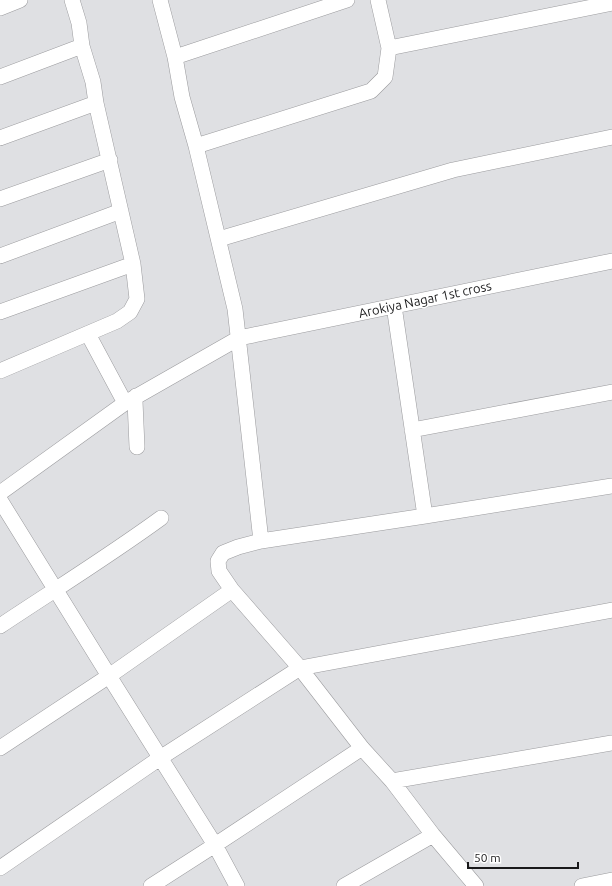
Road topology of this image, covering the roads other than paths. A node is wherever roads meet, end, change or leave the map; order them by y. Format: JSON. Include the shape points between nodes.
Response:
{"nodes":[{"id":1,"x":20,"y":0,"type":"edge"},
{"id":2,"x":72,"y":0,"type":"edge"},
{"id":3,"x":160,"y":0,"type":"edge"},
{"id":4,"x":348,"y":0,"type":"edge"},
{"id":5,"x":378,"y":0,"type":"edge"},
{"id":6,"x":612,"y":3,"type":"edge"},
{"id":7,"x":0,"y":8,"type":"edge"},
{"id":8,"x":82,"y":46,"type":"junction"},
{"id":9,"x":389,"y":48,"type":"junction"},
{"id":10,"x":175,"y":57,"type":"junction"},
{"id":11,"x":0,"y":77,"type":"edge"},
{"id":12,"x":96,"y":103,"type":"junction"},
{"id":13,"x":612,"y":137,"type":"edge"},
{"id":14,"x":0,"y":138,"type":"edge"},
{"id":15,"x":196,"y":146,"type":"junction"},
{"id":16,"x":110,"y":160,"type":"junction"},
{"id":17,"x":0,"y":199,"type":"edge"},
{"id":18,"x":121,"y":211,"type":"junction"},
{"id":19,"x":219,"y":239,"type":"junction"},
{"id":20,"x":0,"y":256,"type":"edge"},
{"id":21,"x":612,"y":262,"type":"edge"},
{"id":22,"x":133,"y":264,"type":"junction"},
{"id":23,"x":394,"y":306,"type":"junction"},
{"id":24,"x":0,"y":312,"type":"edge"},
{"id":25,"x":88,"y":334,"type":"junction"},
{"id":26,"x":239,"y":338,"type":"junction"},
{"id":27,"x":0,"y":372,"type":"edge"},
{"id":28,"x":612,"y":392,"type":"edge"},
{"id":29,"x":131,"y":399,"type":"junction"},
{"id":30,"x":412,"y":430,"type":"junction"},
{"id":31,"x":137,"y":446,"type":"dead end"},
{"id":32,"x":612,"y":486,"type":"edge"},
{"id":33,"x":0,"y":493,"type":"edge"},
{"id":34,"x":0,"y":500,"type":"edge"},
{"id":35,"x":424,"y":516,"type":"junction"},
{"id":36,"x":161,"y":518,"type":"dead end"},
{"id":37,"x":261,"y":541,"type":"junction"},
{"id":38,"x":55,"y":589,"type":"junction"},
{"id":39,"x":232,"y":590,"type":"junction"},
{"id":40,"x":612,"y":610,"type":"edge"},
{"id":41,"x":0,"y":626,"type":"edge"},
{"id":42,"x":300,"y":668,"type":"junction"},
{"id":43,"x":109,"y":676,"type":"junction"},
{"id":44,"x":612,"y":743,"type":"edge"},
{"id":45,"x":0,"y":748,"type":"edge"},
{"id":46,"x":362,"y":748,"type":"junction"},
{"id":47,"x":160,"y":758,"type":"junction"},
{"id":48,"x":392,"y":781,"type":"junction"},
{"id":49,"x":434,"y":835,"type":"junction"},
{"id":50,"x":215,"y":845,"type":"junction"},
{"id":51,"x":0,"y":868,"type":"edge"},
{"id":52,"x":612,"y":880,"type":"edge"},
{"id":53,"x":151,"y":886,"type":"edge"},
{"id":54,"x":238,"y":886,"type":"edge"},
{"id":55,"x":344,"y":886,"type":"edge"},
{"id":56,"x":476,"y":886,"type":"edge"},
{"id":57,"x":582,"y":886,"type":"edge"}],
"edges":[{"from":1,"to":7,"type":"street"},
{"from":2,"to":8,"type":"street"},
{"from":3,"to":10,"type":"street"},
{"from":4,"to":10,"type":"street"},
{"from":5,"to":9,"type":"street"},
{"from":6,"to":9,"type":"street"},
{"from":8,"to":11,"type":"street"},
{"from":8,"to":12,"type":"street","via":[[93,82]]},
{"from":9,"to":15,"type":"street","via":[[385,77],[371,91]]},
{"from":10,"to":15,"type":"street","via":[[182,97]]},
{"from":12,"to":14,"type":"street"},
{"from":12,"to":16,"type":"street"},
{"from":13,"to":19,"type":"street","via":[[453,170]]},
{"from":15,"to":19,"type":"street"},
{"from":16,"to":17,"type":"street"},
{"from":16,"to":18,"type":"street"},
{"from":18,"to":20,"type":"street"},
{"from":18,"to":22,"type":"street"},
{"from":19,"to":26,"type":"street","via":[[236,309]]},
{"from":21,"to":23,"type":"street","name":"Arokiya Nagar 1st cross"},
{"from":22,"to":24,"type":"street"},
{"from":22,"to":25,"type":"street","via":[[137,299],[130,312]]},
{"from":23,"to":26,"type":"street","name":"Arokiya Nagar 1st cross"},
{"from":23,"to":30,"type":"street"},
{"from":25,"to":27,"type":"street"},
{"from":25,"to":29,"type":"street"},
{"from":26,"to":29,"type":"street","name":"Arokiya Nagar 1st cross"},
{"from":26,"to":37,"type":"street"},
{"from":28,"to":30,"type":"street"},
{"from":29,"to":31,"type":"street","via":[[135,401]]},
{"from":29,"to":33,"type":"street","name":"Arokiya Nagar 1st cross"},
{"from":30,"to":35,"type":"street"},
{"from":32,"to":35,"type":"street"},
{"from":34,"to":38,"type":"street"},
{"from":35,"to":37,"type":"street"},
{"from":36,"to":38,"type":"street","via":[[123,546]]},
{"from":37,"to":39,"type":"street","via":[[224,553],[218,560],[220,571]]},
{"from":38,"to":41,"type":"street"},
{"from":38,"to":43,"type":"street"},
{"from":39,"to":42,"type":"street"},
{"from":39,"to":43,"type":"street"},
{"from":40,"to":42,"type":"street"},
{"from":42,"to":46,"type":"street"},
{"from":42,"to":47,"type":"street"},
{"from":43,"to":45,"type":"street"},
{"from":43,"to":47,"type":"street"},
{"from":44,"to":48,"type":"street"},
{"from":46,"to":48,"type":"street"},
{"from":46,"to":50,"type":"street"},
{"from":47,"to":50,"type":"street"},
{"from":47,"to":51,"type":"street"},
{"from":48,"to":49,"type":"street"},
{"from":49,"to":55,"type":"street"},
{"from":49,"to":56,"type":"street"},
{"from":50,"to":53,"type":"street"},
{"from":50,"to":54,"type":"street"},
{"from":52,"to":57,"type":"street"}]}
